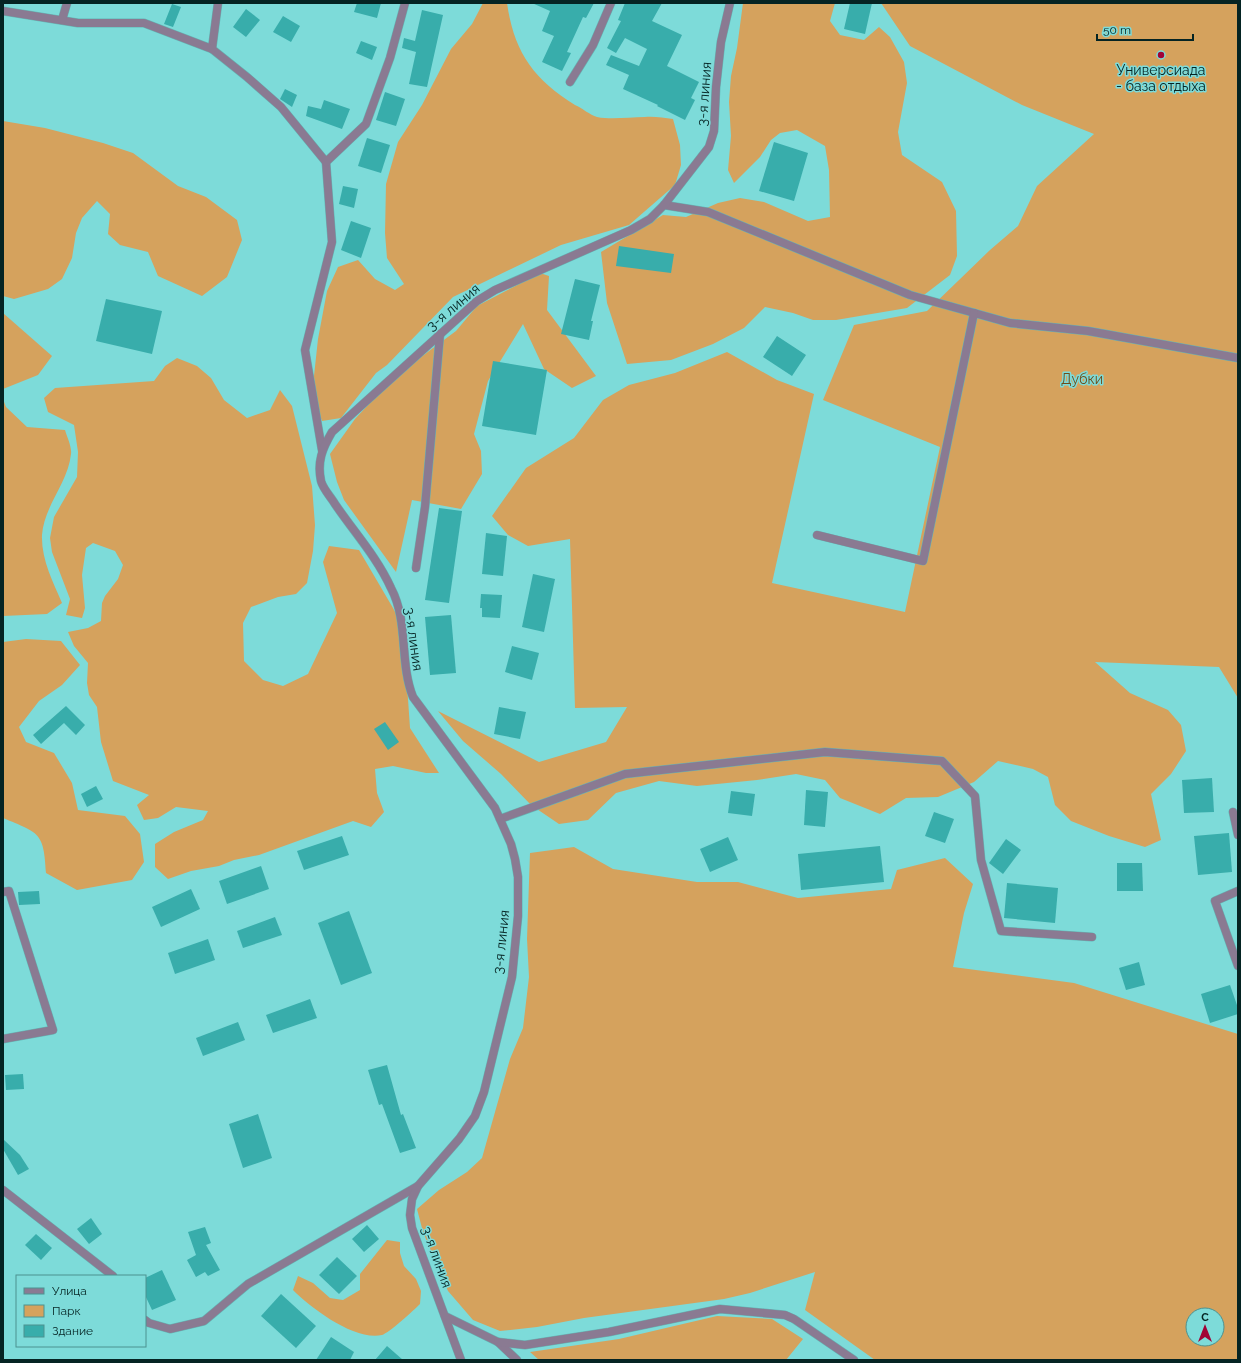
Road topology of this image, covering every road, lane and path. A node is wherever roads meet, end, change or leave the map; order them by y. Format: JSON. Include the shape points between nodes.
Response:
{"nodes":[{"id":1,"x":67,"y":3,"type":"edge"},
{"id":2,"x":218,"y":3,"type":"edge"},
{"id":3,"x":405,"y":3,"type":"edge"},
{"id":4,"x":611,"y":3,"type":"edge"},
{"id":5,"x":730,"y":3,"type":"edge"},
{"id":6,"x":3,"y":11,"type":"edge"},
{"id":7,"x":62,"y":20,"type":"junction"},
{"id":8,"x":212,"y":49,"type":"junction"},
{"id":9,"x":570,"y":82,"type":"dead end"},
{"id":10,"x":326,"y":162,"type":"junction"},
{"id":11,"x":664,"y":205,"type":"junction"},
{"id":12,"x":974,"y":313,"type":"junction"},
{"id":13,"x":440,"y":334,"type":"junction"},
{"id":14,"x":1238,"y":358,"type":"edge"},
{"id":15,"x":322,"y":450,"type":"junction"},
{"id":16,"x":817,"y":535,"type":"dead end"},
{"id":17,"x":416,"y":568,"type":"dead end"},
{"id":18,"x":1233,"y":812,"type":"dead end"},
{"id":19,"x":500,"y":819,"type":"junction"},
{"id":20,"x":1238,"y":835,"type":"edge"},
{"id":21,"x":1238,"y":891,"type":"edge"},
{"id":22,"x":3,"y":892,"type":"edge"},
{"id":23,"x":1092,"y":937,"type":"dead end"},
{"id":24,"x":1238,"y":966,"type":"edge"},
{"id":25,"x":3,"y":1039,"type":"edge"},
{"id":26,"x":418,"y":1186,"type":"junction"},
{"id":27,"x":3,"y":1190,"type":"edge"},
{"id":28,"x":112,"y":1275,"type":"edge"},
{"id":29,"x":445,"y":1316,"type":"junction"},
{"id":30,"x":146,"y":1321,"type":"edge"},
{"id":31,"x":498,"y":1342,"type":"junction"},
{"id":32,"x":461,"y":1360,"type":"edge"},
{"id":33,"x":517,"y":1360,"type":"edge"},
{"id":34,"x":854,"y":1360,"type":"edge"}],
"edges":[{"from":1,"to":7,"type":"street"},
{"from":2,"to":8,"type":"street"},
{"from":3,"to":10,"type":"street","via":[[390,58],[366,124]]},
{"from":4,"to":9,"type":"street","via":[[593,45]]},
{"from":5,"to":11,"type":"street","name":"3-я линия","via":[[716,87],[714,131],[709,147]]},
{"from":6,"to":7,"type":"street"},
{"from":7,"to":8,"type":"street","via":[[78,23],[144,23]]},
{"from":8,"to":10,"type":"street","via":[[282,107]]},
{"from":10,"to":15,"type":"street","via":[[332,242],[305,350]]},
{"from":11,"to":12,"type":"street","via":[[708,212],[910,295]]},
{"from":11,"to":13,"type":"street","name":"3-я линия","via":[[650,219],[631,230],[495,290],[477,301]]},
{"from":12,"to":14,"type":"street","via":[[1010,323],[1088,331]]},
{"from":12,"to":16,"type":"street","via":[[923,561]]},
{"from":13,"to":15,"type":"street","name":"3-я линия","via":[[332,432]]},
{"from":13,"to":17,"type":"street","via":[[425,507]]},
{"from":15,"to":19,"type":"street","name":"3-я линия","via":[[319,467],[322,483],[392,588],[400,613],[407,683],[412,698],[495,808]]},
{"from":18,"to":20,"type":"street"},
{"from":19,"to":23,"type":"street","via":[[625,774],[824,752],[942,761],[975,796],[981,860],[1000,931]]},
{"from":19,"to":26,"type":"street","name":"3-я линия","via":[[511,844],[518,877],[518,916],[512,977],[484,1092],[475,1116],[442,1161]]},
{"from":21,"to":24,"type":"street","via":[[1215,901]]},
{"from":22,"to":25,"type":"street","via":[[9,891],[53,1030]]},
{"from":26,"to":29,"type":"street","name":"3-я линия","via":[[412,1198],[412,1228]]},
{"from":26,"to":30,"type":"street","via":[[248,1284],[204,1320],[170,1330]]},
{"from":27,"to":28,"type":"street"},
{"from":29,"to":31,"type":"street"},
{"from":29,"to":32,"type":"street","name":"3-я линия"},
{"from":31,"to":33,"type":"street"},
{"from":31,"to":34,"type":"street","via":[[524,1345],[609,1332],[720,1309],[785,1315]]}]}
